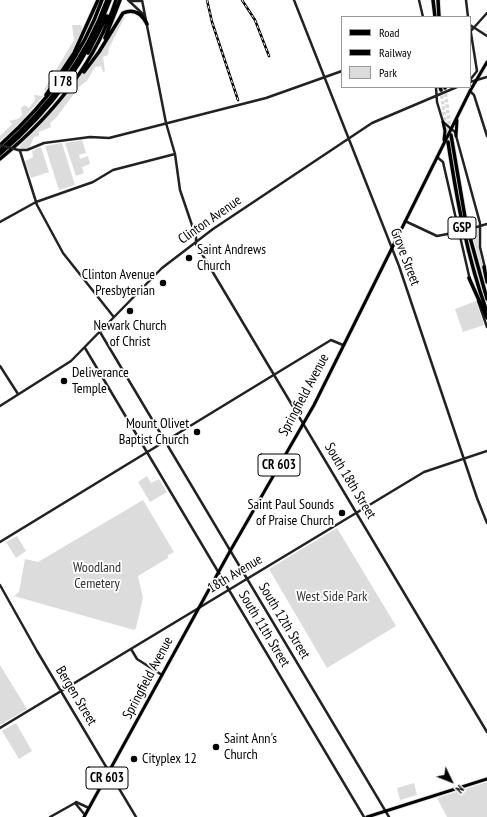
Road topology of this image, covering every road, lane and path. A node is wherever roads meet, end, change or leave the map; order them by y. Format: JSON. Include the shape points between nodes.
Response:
{"nodes":[{"id":1,"x":98,"y":0,"type":"edge"},
{"id":2,"x":102,"y":0,"type":"edge"},
{"id":3,"x":107,"y":0,"type":"edge"},
{"id":4,"x":110,"y":0,"type":"edge"},
{"id":5,"x":114,"y":0,"type":"edge"},
{"id":6,"x":120,"y":0,"type":"edge"},
{"id":7,"x":129,"y":0,"type":"edge"},
{"id":8,"x":142,"y":0,"type":"edge"},
{"id":9,"x":294,"y":0,"type":"edge"},
{"id":10,"x":419,"y":0,"type":"edge"},
{"id":11,"x":433,"y":0,"type":"edge"},
{"id":12,"x":438,"y":0,"type":"edge"},
{"id":13,"x":466,"y":0,"type":"edge"},
{"id":14,"x":487,"y":13,"type":"edge"},
{"id":15,"x":423,"y":16,"type":"edge"},
{"id":16,"x":435,"y":16,"type":"edge"},
{"id":17,"x":439,"y":16,"type":"edge"},
{"id":18,"x":468,"y":16,"type":"edge"},
{"id":19,"x":145,"y":18,"type":"junction"},
{"id":20,"x":147,"y":24,"type":"junction"},
{"id":21,"x":471,"y":26,"type":"edge"},
{"id":22,"x":475,"y":28,"type":"junction"},
{"id":23,"x":471,"y":31,"type":"edge"},
{"id":24,"x":487,"y":36,"type":"edge"},
{"id":25,"x":471,"y":38,"type":"edge"},
{"id":26,"x":96,"y":56,"type":"junction"},
{"id":27,"x":487,"y":62,"type":"edge"},
{"id":28,"x":341,"y":71,"type":"edge"},
{"id":29,"x":323,"y":76,"type":"junction"},
{"id":30,"x":487,"y":77,"type":"edge"},
{"id":31,"x":77,"y":78,"type":"junction"},
{"id":32,"x":476,"y":79,"type":"junction"},
{"id":33,"x":471,"y":80,"type":"edge"},
{"id":34,"x":471,"y":81,"type":"edge"},
{"id":35,"x":63,"y":88,"type":"junction"},
{"id":36,"x":436,"y":88,"type":"edge"},
{"id":37,"x":455,"y":88,"type":"edge"},
{"id":38,"x":470,"y":90,"type":"junction"},
{"id":39,"x":436,"y":96,"type":"junction"},
{"id":40,"x":458,"y":114,"type":"junction"},
{"id":41,"x":443,"y":122,"type":"junction"},
{"id":42,"x":166,"y":123,"type":"junction"},
{"id":43,"x":23,"y":124,"type":"junction"},
{"id":44,"x":451,"y":128,"type":"junction"},
{"id":45,"x":451,"y":135,"type":"tunnel mouth"},
{"id":46,"x":456,"y":136,"type":"junction"},
{"id":47,"x":487,"y":136,"type":"edge"},
{"id":48,"x":348,"y":140,"type":"junction"},
{"id":49,"x":448,"y":142,"type":"tunnel mouth"},
{"id":50,"x":443,"y":144,"type":"junction"},
{"id":51,"x":0,"y":145,"type":"edge"},
{"id":52,"x":0,"y":150,"type":"edge"},
{"id":53,"x":19,"y":150,"type":"junction"},
{"id":54,"x":0,"y":154,"type":"edge"},
{"id":55,"x":175,"y":154,"type":"junction"},
{"id":56,"x":437,"y":156,"type":"junction"},
{"id":57,"x":0,"y":160,"type":"edge"},
{"id":58,"x":36,"y":202,"type":"junction"},
{"id":59,"x":405,"y":221,"type":"junction"},
{"id":60,"x":0,"y":222,"type":"edge"},
{"id":61,"x":487,"y":224,"type":"edge"},
{"id":62,"x":481,"y":226,"type":"junction"},
{"id":63,"x":459,"y":232,"type":"junction"},
{"id":64,"x":196,"y":241,"type":"junction"},
{"id":65,"x":391,"y":248,"type":"junction"},
{"id":66,"x":484,"y":267,"type":"junction"},
{"id":67,"x":487,"y":276,"type":"edge"},
{"id":68,"x":469,"y":278,"type":"junction"},
{"id":69,"x":487,"y":282,"type":"edge"},
{"id":70,"x":487,"y":299,"type":"edge"},
{"id":71,"x":487,"y":312,"type":"edge"},
{"id":72,"x":113,"y":316,"type":"junction"},
{"id":73,"x":487,"y":318,"type":"edge"},
{"id":74,"x":487,"y":327,"type":"edge"},
{"id":75,"x":100,"y":332,"type":"junction"},
{"id":76,"x":343,"y":345,"type":"junction"},
{"id":77,"x":85,"y":348,"type":"junction"},
{"id":78,"x":0,"y":366,"type":"edge"},
{"id":79,"x":275,"y":375,"type":"junction"},
{"id":80,"x":18,"y":394,"type":"junction"},
{"id":81,"x":0,"y":406,"type":"edge"},
{"id":82,"x":303,"y":423,"type":"junction"},
{"id":83,"x":165,"y":441,"type":"junction"},
{"id":84,"x":487,"y":451,"type":"edge"},
{"id":85,"x":147,"y":452,"type":"junction"},
{"id":86,"x":463,"y":458,"type":"junction"},
{"id":87,"x":357,"y":513,"type":"junction"},
{"id":88,"x":487,"y":524,"type":"edge"},
{"id":89,"x":0,"y":542,"type":"edge"},
{"id":90,"x":230,"y":550,"type":"junction"},
{"id":91,"x":218,"y":572,"type":"junction"},
{"id":92,"x":247,"y":579,"type":"junction"},
{"id":93,"x":0,"y":585,"type":"edge"},
{"id":94,"x":229,"y":590,"type":"junction"},
{"id":95,"x":198,"y":608,"type":"junction"},
{"id":96,"x":131,"y":649,"type":"junction"},
{"id":97,"x":162,"y":675,"type":"junction"},
{"id":98,"x":61,"y":691,"type":"junction"},
{"id":99,"x":0,"y":728,"type":"edge"},
{"id":100,"x":487,"y":732,"type":"edge"},
{"id":101,"x":109,"y":772,"type":"junction"},
{"id":102,"x":487,"y":779,"type":"edge"},
{"id":103,"x":75,"y":803,"type":"junction"},
{"id":104,"x":90,"y":808,"type":"junction"},
{"id":105,"x":385,"y":810,"type":"junction"},
{"id":106,"x":85,"y":816,"type":"edge"},
{"id":107,"x":50,"y":817,"type":"edge"},
{"id":108,"x":136,"y":817,"type":"edge"},
{"id":109,"x":364,"y":817,"type":"edge"},
{"id":110,"x":367,"y":817,"type":"edge"},
{"id":111,"x":389,"y":817,"type":"edge"}],
"edges":[{"from":1,"to":43,"type":"highway","via":[[69,61]]},
{"from":2,"to":43,"type":"highway","number":"I 78","via":[[88,35],[71,64],[52,91]]},
{"from":3,"to":52,"type":"highway","number":"I 78","via":[[90,39],[66,78],[37,114]]},
{"from":4,"to":35,"type":"highway","number":"I 78","via":[[91,43]]},
{"from":5,"to":31,"type":"highway","number":"I 78","via":[[97,44]]},
{"from":5,"to":35,"type":"highway","via":[[94,45]]},
{"from":6,"to":26,"type":"highway"},
{"from":7,"to":8,"type":"street"},
{"from":7,"to":19,"type":"street","via":[[141,10]]},
{"from":8,"to":19,"type":"street"},
{"from":9,"to":29,"type":"street","name":"Grove Street"},
{"from":10,"to":15,"type":"street"},
{"from":11,"to":16,"type":"highway"},
{"from":12,"to":17,"type":"highway"},
{"from":13,"to":18,"type":"street"},
{"from":14,"to":22,"type":"street"},
{"from":19,"to":20,"type":"street","name":"South 18th Street"},
{"from":20,"to":26,"type":"highway","via":[[136,12],[123,13]]},
{"from":20,"to":42,"type":"street","name":"South 18th Street"},
{"from":21,"to":22,"type":"street"},
{"from":22,"to":23,"type":"street"},
{"from":22,"to":24,"type":"street"},
{"from":25,"to":33,"type":"street","via":[[477,71]]},
{"from":26,"to":31,"type":"highway"},
{"from":27,"to":32,"type":"main road","name":"Springfield Avenue","number":"CR 603"},
{"from":28,"to":29,"type":"street"},
{"from":29,"to":42,"type":"street","via":[[266,98]]},
{"from":29,"to":48,"type":"street","name":"Grove Street"},
{"from":30,"to":32,"type":"street"},
{"from":31,"to":57,"type":"highway","number":"I 78","via":[[42,119]]},
{"from":32,"to":34,"type":"street"},
{"from":32,"to":38,"type":"main road","name":"Springfield Avenue","number":"CR 603"},
{"from":35,"to":54,"type":"highway","number":"I 78","via":[[38,118]]},
{"from":36,"to":39,"type":"street"},
{"from":37,"to":39,"type":"street","name":"Clinton Avenue"},
{"from":38,"to":40,"type":"main road","name":"Springfield Avenue","number":"CR 603"},
{"from":38,"to":47,"type":"street","via":[[474,95]]},
{"from":39,"to":41,"type":"street"},
{"from":39,"to":48,"type":"street","name":"Clinton Avenue","via":[[372,123]]},
{"from":40,"to":44,"type":"main road","name":"Springfield Avenue","number":"CR 603"},
{"from":40,"to":46,"type":"main road"},
{"from":41,"to":44,"type":"street"},
{"from":41,"to":50,"type":"main road"},
{"from":42,"to":53,"type":"street","via":[[109,138],[84,137]]},
{"from":42,"to":55,"type":"street","name":"South 18th Street"},
{"from":43,"to":51,"type":"highway","number":"I 78"},
{"from":44,"to":46,"type":"street","via":[[455,130]]},
{"from":44,"to":50,"type":"main road","name":"Springfield Avenue","number":"CR 603"},
{"from":45,"to":70,"type":"highway","number":"GSP","via":[[466,223]]},
{"from":46,"to":62,"type":"street"},
{"from":48,"to":64,"type":"street","name":"Clinton Avenue"},
{"from":48,"to":65,"type":"street","name":"Grove Street"},
{"from":49,"to":71,"type":"highway","number":"GSP","via":[[463,230],[472,269]]},
{"from":50,"to":56,"type":"main road","name":"Springfield Avenue","number":"CR 603"},
{"from":51,"to":53,"type":"street","bridge":true},
{"from":53,"to":58,"type":"street"},
{"from":55,"to":58,"type":"street","via":[[115,169],[93,182]]},
{"from":55,"to":64,"type":"street","name":"South 18th Street","via":[[180,190]]},
{"from":56,"to":59,"type":"main road","name":"Springfield Avenue","number":"CR 603"},
{"from":56,"to":63,"type":"street","via":[[443,162]]},
{"from":58,"to":60,"type":"street"},
{"from":58,"to":72,"type":"street","via":[[63,253]]},
{"from":59,"to":63,"type":"street","via":[[435,236]]},
{"from":59,"to":65,"type":"main road","name":"Springfield Avenue","number":"CR 603"},
{"from":61,"to":62,"type":"street"},
{"from":62,"to":63,"type":"street","bridge":true},
{"from":62,"to":66,"type":"street","via":[[480,246]]},
{"from":63,"to":68,"type":"street"},
{"from":64,"to":72,"type":"street","name":"Clinton Avenue","via":[[162,268]]},
{"from":64,"to":79,"type":"street","name":"South 18th Street"},
{"from":65,"to":76,"type":"main road","name":"Springfield Avenue","number":"CR 603"},
{"from":65,"to":86,"type":"street","name":"Grove Street"},
{"from":66,"to":67,"type":"street"},
{"from":66,"to":69,"type":"highway"},
{"from":68,"to":73,"type":"highway"},
{"from":68,"to":74,"type":"street"},
{"from":72,"to":75,"type":"street","name":"Clinton Avenue"},
{"from":75,"to":77,"type":"street","name":"Clinton Avenue"},
{"from":75,"to":83,"type":"street","name":"South 12th Street"},
{"from":76,"to":79,"type":"street","via":[[331,340]]},
{"from":76,"to":82,"type":"main road","name":"Springfield Avenue","number":"CR 603"},
{"from":77,"to":80,"type":"street","name":"Clinton Avenue","via":[[62,368]]},
{"from":77,"to":85,"type":"street","name":"South 11th Street"},
{"from":78,"to":80,"type":"street"},
{"from":79,"to":82,"type":"street","name":"South 18th Street"},
{"from":79,"to":83,"type":"street"},
{"from":80,"to":81,"type":"street","name":"Clinton Avenue"},
{"from":82,"to":87,"type":"street","name":"South 18th Street"},
{"from":82,"to":90,"type":"main road","name":"Springfield Avenue","number":"CR 603"},
{"from":83,"to":85,"type":"street"},
{"from":83,"to":90,"type":"street","name":"South 12th Street"},
{"from":84,"to":86,"type":"street","name":"18th Avenue"},
{"from":85,"to":89,"type":"street"},
{"from":85,"to":91,"type":"street","name":"South 11th Street"},
{"from":86,"to":87,"type":"street","name":"18th Avenue","via":[[424,472]]},
{"from":86,"to":88,"type":"street","name":"Grove Street"},
{"from":87,"to":92,"type":"street","name":"18th Avenue"},
{"from":87,"to":100,"type":"street","name":"South 18th Street"},
{"from":90,"to":91,"type":"main road","name":"Springfield Avenue","number":"CR 603"},
{"from":90,"to":92,"type":"street","name":"South 12th Street"},
{"from":91,"to":94,"type":"street","name":"South 11th Street"},
{"from":91,"to":95,"type":"main road","name":"Springfield Avenue","number":"CR 603"},
{"from":92,"to":94,"type":"street","name":"18th Avenue"},
{"from":92,"to":105,"type":"street","name":"South 12th Street"},
{"from":93,"to":98,"type":"street","name":"Bergen Street"},
{"from":94,"to":95,"type":"street","name":"18th Avenue"},
{"from":94,"to":109,"type":"street","name":"South 11th Street"},
{"from":95,"to":96,"type":"street","name":"18th Avenue"},
{"from":95,"to":97,"type":"main road","name":"Springfield Avenue","number":"CR 603"},
{"from":96,"to":97,"type":"street","via":[[137,659]]},
{"from":96,"to":98,"type":"street","name":"18th Avenue"},
{"from":97,"to":101,"type":"main road","name":"Springfield Avenue","number":"CR 603"},
{"from":98,"to":99,"type":"street","name":"18th Avenue"},
{"from":98,"to":101,"type":"street","name":"Bergen Street"},
{"from":101,"to":104,"type":"main road","name":"Springfield Avenue","number":"CR 603"},
{"from":101,"to":108,"type":"street","name":"Bergen Street"},
{"from":102,"to":105,"type":"main road"},
{"from":103,"to":104,"type":"street"},
{"from":103,"to":106,"type":"street"},
{"from":103,"to":107,"type":"street"},
{"from":104,"to":106,"type":"main road","name":"Springfield Avenue","number":"CR 603"},
{"from":105,"to":110,"type":"main road"},
{"from":105,"to":111,"type":"street","name":"South 12th Street"}]}
